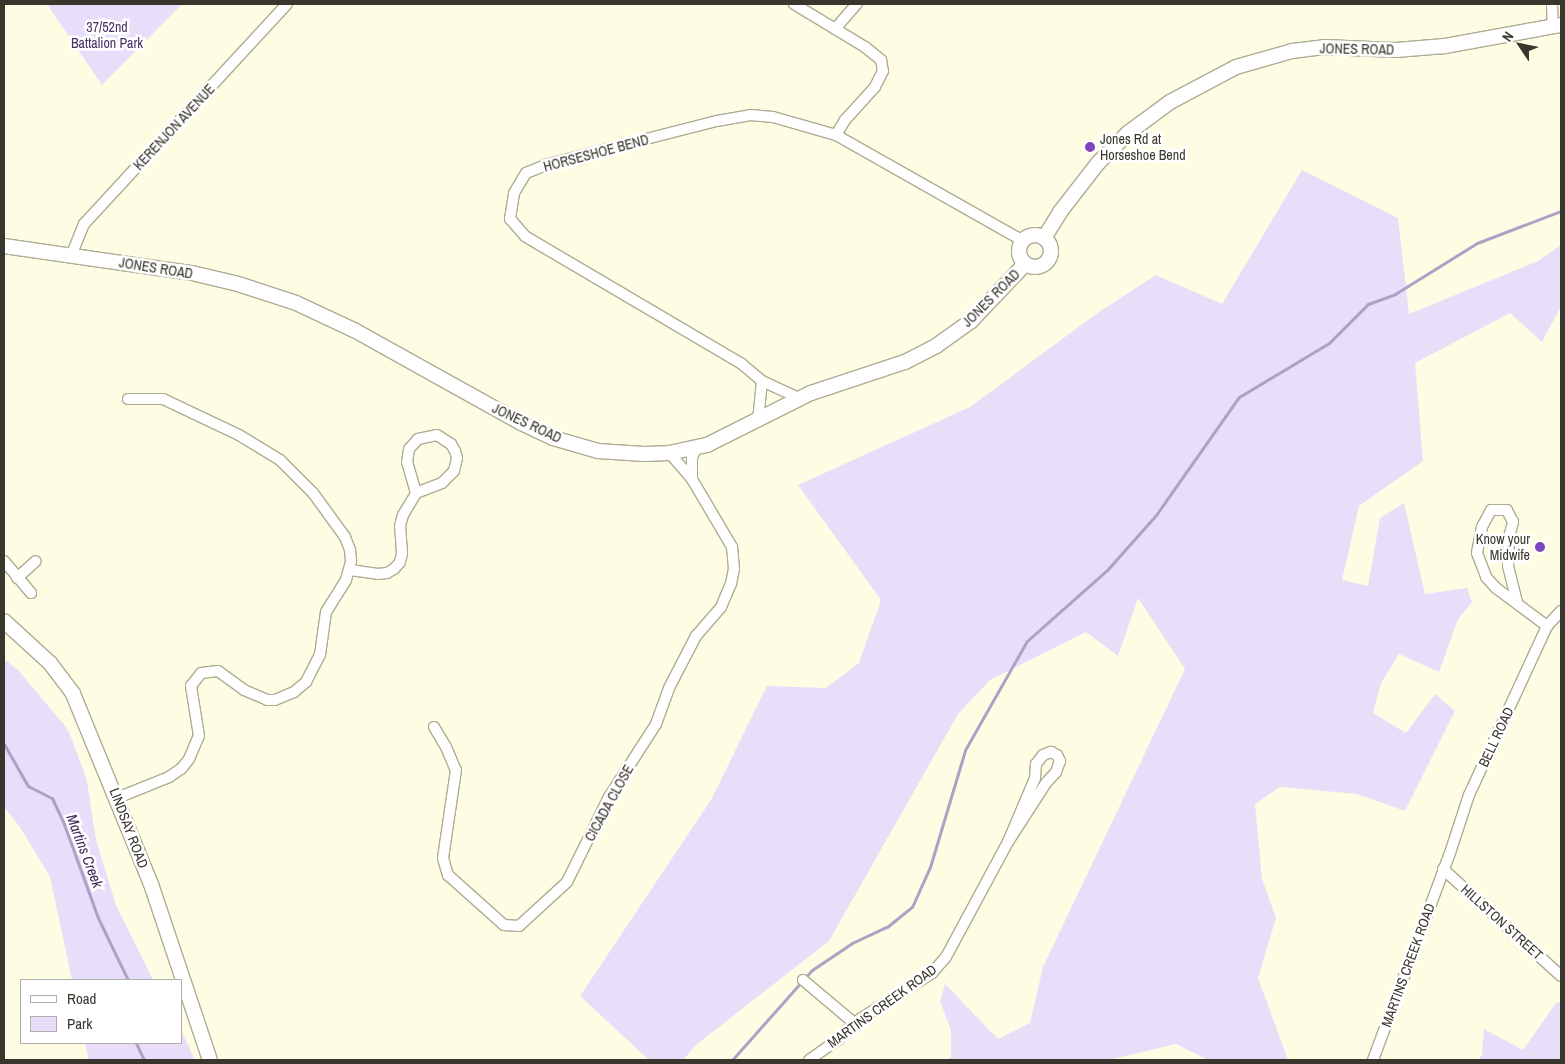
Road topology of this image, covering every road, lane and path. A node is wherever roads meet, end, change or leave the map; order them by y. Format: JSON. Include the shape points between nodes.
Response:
{"nodes":[{"id":1,"x":287,"y":4,"type":"edge"},
{"id":2,"x":794,"y":4,"type":"edge"},
{"id":3,"x":857,"y":4,"type":"edge"},
{"id":4,"x":1552,"y":4,"type":"edge"},
{"id":5,"x":1557,"y":26,"type":"edge"},
{"id":6,"x":835,"y":29,"type":"junction"},
{"id":7,"x":836,"y":135,"type":"junction"},
{"id":8,"x":1044,"y":238,"type":"junction"},
{"id":9,"x":1023,"y":241,"type":"junction"},
{"id":10,"x":4,"y":246,"type":"edge"},
{"id":11,"x":71,"y":256,"type":"junction"},
{"id":12,"x":1025,"y":264,"type":"junction"},
{"id":13,"x":762,"y":381,"type":"junction"},
{"id":14,"x":801,"y":398,"type":"junction"},
{"id":15,"x":128,"y":399,"type":"dead end"},
{"id":16,"x":758,"y":420,"type":"junction"},
{"id":17,"x":696,"y":448,"type":"junction"},
{"id":18,"x":669,"y":453,"type":"junction"},
{"id":19,"x":692,"y":479,"type":"junction"},
{"id":20,"x":416,"y":493,"type":"junction"},
{"id":21,"x":4,"y":561,"type":"edge"},
{"id":22,"x":36,"y":561,"type":"dead end"},
{"id":23,"x":350,"y":570,"type":"junction"},
{"id":24,"x":17,"y":578,"type":"junction"},
{"id":25,"x":30,"y":593,"type":"dead end"},
{"id":26,"x":1517,"y":602,"type":"junction"},
{"id":27,"x":1561,"y":612,"type":"edge"},
{"id":28,"x":4,"y":621,"type":"edge"},
{"id":29,"x":1547,"y":626,"type":"junction"},
{"id":30,"x":434,"y":728,"type":"dead end"},
{"id":31,"x":117,"y":798,"type":"junction"},
{"id":32,"x":1008,"y":842,"type":"junction"},
{"id":33,"x":1443,"y":869,"type":"junction"},
{"id":34,"x":1561,"y":976,"type":"edge"},
{"id":35,"x":803,"y":980,"type":"dead end"},
{"id":36,"x":854,"y":1023,"type":"junction"},
{"id":37,"x":210,"y":1060,"type":"edge"},
{"id":38,"x":809,"y":1060,"type":"edge"},
{"id":39,"x":1373,"y":1060,"type":"edge"}],
"edges":[{"from":1,"to":11,"type":"street","name":"KERENJON AVENUE","via":[[84,224]]},
{"from":2,"to":6,"type":"street"},
{"from":3,"to":6,"type":"street"},
{"from":4,"to":5,"type":"street"},
{"from":5,"to":8,"type":"main road","name":"JONES ROAD","via":[[1445,46],[1396,50],[1324,47],[1292,51],[1236,68],[1170,102],[1128,133],[1098,163]]},
{"from":6,"to":7,"type":"street","via":[[880,60],[883,71],[875,87]]},
{"from":7,"to":9,"type":"street","name":"HORSESHOE BEND"},
{"from":7,"to":13,"type":"street","name":"HORSESHOE BEND","via":[[773,117],[750,115],[548,164],[526,173],[514,193],[510,219],[525,236],[742,364]]},
{"from":8,"to":9,"type":"main road","via":[[1033,236]]},
{"from":8,"to":12,"type":"main road","via":[[1051,249],[1048,261],[1037,267]]},
{"from":9,"to":12,"type":"main road","via":[[1019,253]]},
{"from":10,"to":11,"type":"main road","name":"JONES ROAD"},
{"from":11,"to":18,"type":"main road","name":"JONES ROAD","via":[[192,274],[296,302],[553,438],[598,450]]},
{"from":12,"to":14,"type":"main road","name":"JONES ROAD","via":[[971,321],[936,346],[905,362]]},
{"from":13,"to":14,"type":"street"},
{"from":13,"to":16,"type":"street"},
{"from":14,"to":16,"type":"main road","name":"JONES ROAD"},
{"from":15,"to":23,"type":"street","via":[[163,399],[239,435],[280,460],[313,493],[345,537],[350,550]]},
{"from":16,"to":17,"type":"main road","name":"JONES ROAD"},
{"from":17,"to":18,"type":"main road","name":"JONES ROAD"},
{"from":17,"to":19,"type":"street","via":[[692,458]]},
{"from":18,"to":19,"type":"street","name":"CICADA CLOSE"},
{"from":19,"to":30,"type":"street","name":"CICADA CLOSE","via":[[732,547],[734,569],[731,584],[721,607],[696,636],[669,688],[656,724],[609,797],[567,882],[519,926],[504,925],[448,875],[442,858],[456,770]]},
{"from":20,"to":20,"type":"street","via":[[407,462],[409,449],[418,439],[437,435],[451,444],[455,452],[454,471],[442,483]]},
{"from":20,"to":23,"type":"street","via":[[403,515],[400,526],[402,553],[394,569],[378,574]]},
{"from":21,"to":24,"type":"street"},
{"from":22,"to":24,"type":"street"},
{"from":23,"to":31,"type":"street","via":[[326,612],[320,655],[306,682],[294,692],[267,700],[244,690],[218,671],[202,673],[191,686],[198,736],[189,759],[168,777]]},
{"from":24,"to":25,"type":"street"},
{"from":26,"to":26,"type":"street","via":[[1486,577],[1477,553],[1482,527],[1491,510],[1507,510],[1513,522],[1508,566]]},
{"from":26,"to":29,"type":"street"},
{"from":27,"to":29,"type":"street","name":"BELL ROAD"},
{"from":28,"to":31,"type":"main road","name":"LINDSAY ROAD","via":[[50,663],[73,694]]},
{"from":29,"to":33,"type":"street","name":"BELL ROAD","via":[[1469,795]]},
{"from":31,"to":37,"type":"main road","name":"LINDSAY ROAD"},
{"from":32,"to":32,"type":"street","name":"MARTINS CREEK ROAD","via":[[1035,778],[1036,764],[1043,754],[1051,752],[1057,755],[1060,761],[1056,772]]},
{"from":32,"to":36,"type":"street","name":"MARTINS CREEK ROAD","via":[[946,957],[932,973]]},
{"from":33,"to":34,"type":"street","name":"HILLSTON STREET"},
{"from":33,"to":39,"type":"street","name":"MARTINS CREEK ROAD"},
{"from":35,"to":36,"type":"street"},
{"from":36,"to":38,"type":"street","name":"MARTINS CREEK ROAD","via":[[838,1040]]}]}
